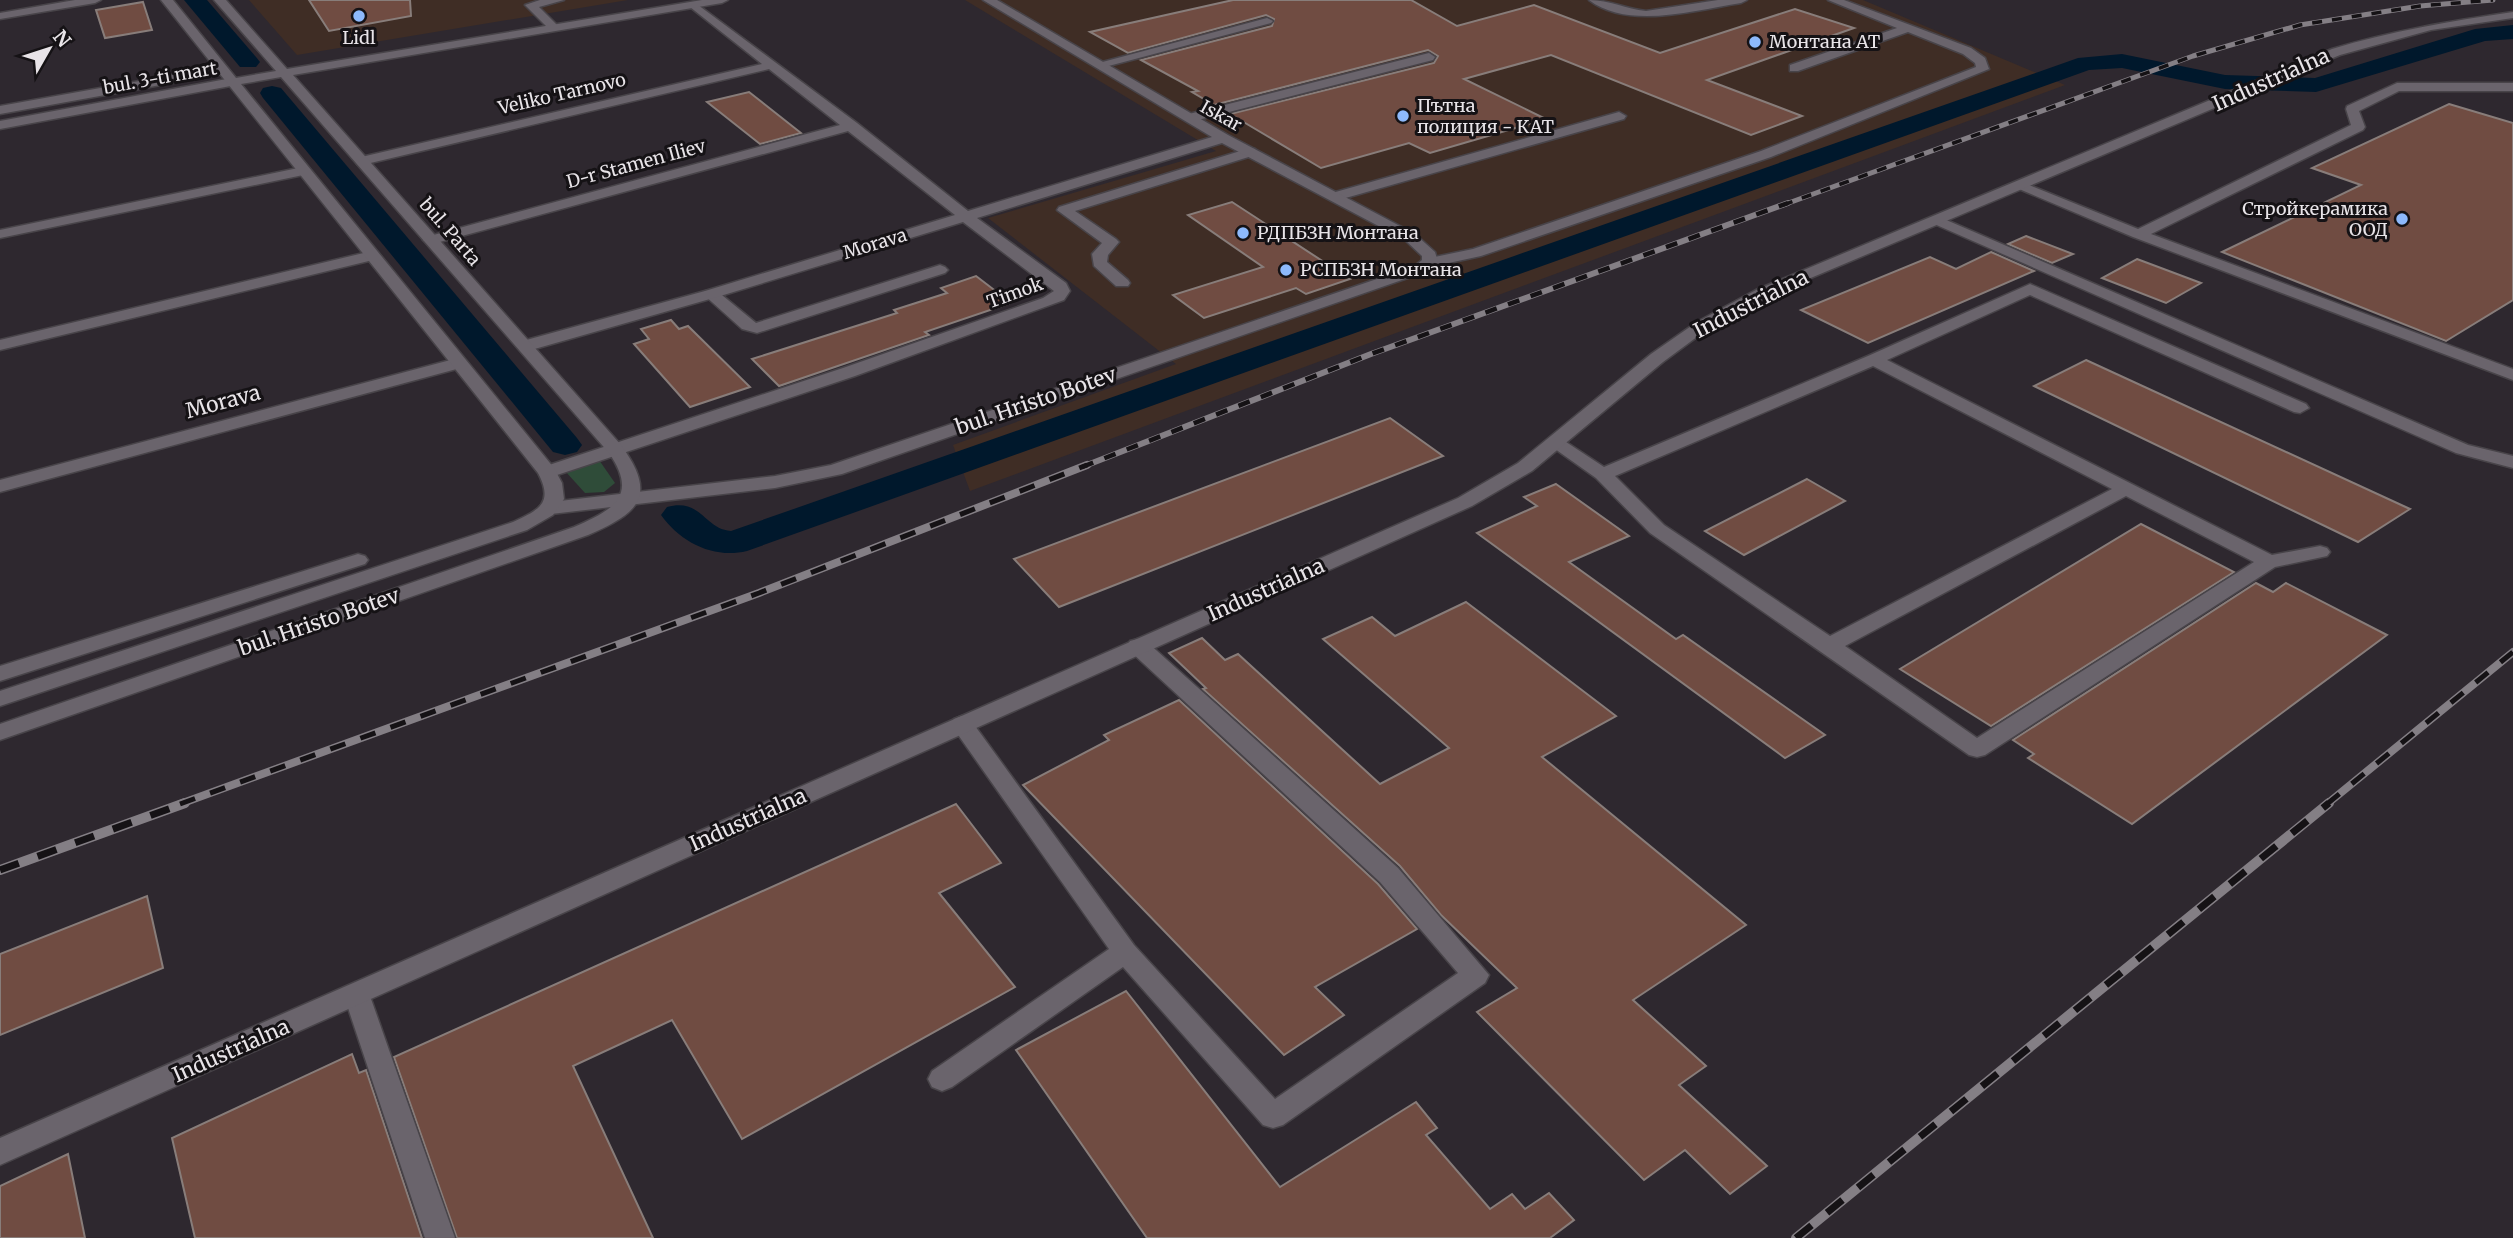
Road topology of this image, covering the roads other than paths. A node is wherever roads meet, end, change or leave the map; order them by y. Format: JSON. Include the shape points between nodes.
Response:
{"nodes":[{"id":1,"x":95,"y":0,"type":"edge"},
{"id":2,"x":167,"y":0,"type":"edge"},
{"id":3,"x":220,"y":0,"type":"edge"},
{"id":4,"x":558,"y":0,"type":"edge"},
{"id":5,"x":722,"y":0,"type":"edge"},
{"id":6,"x":990,"y":0,"type":"edge"},
{"id":7,"x":1595,"y":0,"type":"edge"},
{"id":8,"x":1741,"y":0,"type":"edge"},
{"id":9,"x":1834,"y":0,"type":"edge"},
{"id":10,"x":694,"y":5,"type":"junction"},
{"id":11,"x":2513,"y":15,"type":"edge"},
{"id":12,"x":0,"y":16,"type":"edge"},
{"id":13,"x":1267,"y":21,"type":"dead end"},
{"id":14,"x":554,"y":28,"type":"junction"},
{"id":15,"x":1909,"y":28,"type":"junction"},
{"id":16,"x":1429,"y":57,"type":"dead end"},
{"id":17,"x":1101,"y":64,"type":"junction"},
{"id":18,"x":772,"y":65,"type":"junction"},
{"id":19,"x":1794,"y":68,"type":"dead end"},
{"id":20,"x":285,"y":73,"type":"junction"},
{"id":21,"x":227,"y":76,"type":"junction"},
{"id":22,"x":2513,"y":88,"type":"edge"},
{"id":23,"x":0,"y":110,"type":"edge"},
{"id":24,"x":1619,"y":116,"type":"dead end"},
{"id":25,"x":1190,"y":118,"type":"junction"},
{"id":26,"x":0,"y":125,"type":"edge"},
{"id":27,"x":852,"y":126,"type":"junction"},
{"id":28,"x":1223,"y":138,"type":"junction"},
{"id":29,"x":1250,"y":152,"type":"junction"},
{"id":30,"x":362,"y":161,"type":"junction"},
{"id":31,"x":303,"y":171,"type":"junction"},
{"id":32,"x":2020,"y":186,"type":"junction"},
{"id":33,"x":1337,"y":196,"type":"junction"},
{"id":34,"x":965,"y":216,"type":"junction"},
{"id":35,"x":1937,"y":220,"type":"junction"},
{"id":36,"x":0,"y":234,"type":"edge"},
{"id":37,"x":2138,"y":234,"type":"junction"},
{"id":38,"x":431,"y":240,"type":"junction"},
{"id":39,"x":372,"y":256,"type":"junction"},
{"id":40,"x":1430,"y":262,"type":"junction"},
{"id":41,"x":940,"y":270,"type":"dead end"},
{"id":42,"x":1122,"y":283,"type":"dead end"},
{"id":43,"x":711,"y":293,"type":"junction"},
{"id":44,"x":0,"y":345,"type":"edge"},
{"id":45,"x":525,"y":346,"type":"junction"},
{"id":46,"x":1874,"y":360,"type":"junction"},
{"id":47,"x":458,"y":363,"type":"junction"},
{"id":48,"x":2513,"y":375,"type":"edge"},
{"id":49,"x":2300,"y":408,"type":"dead end"},
{"id":50,"x":1557,"y":444,"type":"junction"},
{"id":51,"x":615,"y":449,"type":"junction"},
{"id":52,"x":2513,"y":463,"type":"edge"},
{"id":53,"x":547,"y":472,"type":"junction"},
{"id":54,"x":1603,"y":474,"type":"junction"},
{"id":55,"x":0,"y":486,"type":"edge"},
{"id":56,"x":2126,"y":489,"type":"junction"},
{"id":57,"x":631,"y":498,"type":"junction"},
{"id":58,"x":551,"y":508,"type":"junction"},
{"id":59,"x":2320,"y":552,"type":"dead end"},
{"id":60,"x":358,"y":560,"type":"dead end"},
{"id":61,"x":2269,"y":562,"type":"junction"},
{"id":62,"x":260,"y":602,"type":"junction"},
{"id":63,"x":1829,"y":645,"type":"junction"},
{"id":64,"x":1138,"y":646,"type":"junction"},
{"id":65,"x":0,"y":674,"type":"edge"},
{"id":66,"x":0,"y":699,"type":"edge"},
{"id":67,"x":962,"y":724,"type":"junction"},
{"id":68,"x":0,"y":732,"type":"edge"},
{"id":69,"x":1125,"y":952,"type":"junction"},
{"id":70,"x":357,"y":996,"type":"junction"},
{"id":71,"x":942,"y":1079,"type":"dead end"},
{"id":72,"x":0,"y":1152,"type":"edge"},
{"id":73,"x":440,"y":1238,"type":"edge"}],
"edges":[{"from":1,"to":12,"type":"street"},
{"from":2,"to":21,"type":"street"},
{"from":3,"to":20,"type":"street","name":"bul. Parta"},
{"from":4,"to":14,"type":"street","via":[[531,5]]},
{"from":5,"to":10,"type":"street","name":"bul. 3-ti mart"},
{"from":6,"to":17,"type":"street","name":"Iskar"},
{"from":7,"to":8,"type":"street","via":[[1646,14]]},
{"from":9,"to":15,"type":"street"},
{"from":10,"to":14,"type":"street","name":"bul. 3-ti mart"},
{"from":10,"to":18,"type":"street","name":"Timok"},
{"from":11,"to":32,"type":"street","name":"Industrialna","via":[[2377,38],[2336,52]]},
{"from":13,"to":17,"type":"street"},
{"from":14,"to":20,"type":"street","name":"bul. 3-ti mart"},
{"from":15,"to":19,"type":"street"},
{"from":15,"to":40,"type":"street","name":"bul. Hristo Botev","via":[[1967,51],[1982,61],[1983,69],[1766,154],[1476,253]]},
{"from":16,"to":25,"type":"street"},
{"from":17,"to":25,"type":"street","name":"Iskar"},
{"from":18,"to":27,"type":"street","name":"Timok"},
{"from":18,"to":30,"type":"street","name":"Veliko Tarnovo"},
{"from":20,"to":21,"type":"street","name":"bul. 3-ti mart"},
{"from":20,"to":30,"type":"street","name":"bul. Parta"},
{"from":21,"to":23,"type":"street"},
{"from":21,"to":26,"type":"street","name":"bul. 3-ti mart"},
{"from":21,"to":31,"type":"street"},
{"from":22,"to":37,"type":"street","via":[[2397,87],[2352,108],[2358,127]]},
{"from":24,"to":33,"type":"street"},
{"from":25,"to":28,"type":"street","name":"Iskar"},
{"from":27,"to":34,"type":"street","name":"Timok"},
{"from":27,"to":38,"type":"street","name":"D-r Stamen Iliev"},
{"from":28,"to":29,"type":"street","name":"Iskar"},
{"from":28,"to":34,"type":"street","name":"Morava"},
{"from":29,"to":33,"type":"street","name":"Iskar"},
{"from":29,"to":42,"type":"street","via":[[1064,210],[1111,242],[1100,254],[1099,264]]},
{"from":30,"to":38,"type":"street","name":"bul. Parta"},
{"from":31,"to":36,"type":"street"},
{"from":31,"to":39,"type":"street"},
{"from":32,"to":35,"type":"street","name":"Industrialna"},
{"from":32,"to":37,"type":"street"},
{"from":33,"to":40,"type":"street","name":"Iskar","via":[[1421,245]]},
{"from":34,"to":43,"type":"street","name":"Morava"},
{"from":34,"to":51,"type":"street","name":"Timok","via":[[1060,286],[1061,294],[862,368]]},
{"from":35,"to":50,"type":"street","name":"Industrialna","via":[[1762,293],[1703,325]]},
{"from":35,"to":52,"type":"street","via":[[2462,449]]},
{"from":37,"to":48,"type":"street"},
{"from":38,"to":45,"type":"street","name":"bul. Parta"},
{"from":39,"to":44,"type":"street"},
{"from":39,"to":47,"type":"street"},
{"from":40,"to":57,"type":"street","name":"bul. Hristo Botev","via":[[1407,274],[835,470],[775,482]]},
{"from":41,"to":43,"type":"street","via":[[757,328],[748,326]]},
{"from":43,"to":45,"type":"street","name":"Morava"},
{"from":45,"to":51,"type":"street","name":"bul. Parta"},
{"from":46,"to":49,"type":"street","via":[[2030,289]]},
{"from":46,"to":54,"type":"street"},
{"from":46,"to":56,"type":"street"},
{"from":47,"to":53,"type":"street"},
{"from":47,"to":55,"type":"street","name":"Morava"},
{"from":50,"to":54,"type":"street"},
{"from":50,"to":64,"type":"street","name":"Industrialna","via":[[1465,502]]},
{"from":51,"to":53,"type":"street"},
{"from":51,"to":57,"type":"street","name":"bul. Parta","via":[[632,475]]},
{"from":53,"to":58,"type":"street","via":[[556,496]]},
{"from":54,"to":63,"type":"street","via":[[1657,529]]},
{"from":56,"to":61,"type":"street"},
{"from":56,"to":63,"type":"street"},
{"from":57,"to":58,"type":"street","name":"bul. Hristo Botev"},
{"from":57,"to":68,"type":"street","name":"bul. Hristo Botev","via":[[612,515],[581,531]]},
{"from":58,"to":62,"type":"street","name":"bul. Hristo Botev","via":[[520,526]]},
{"from":59,"to":61,"type":"street"},
{"from":60,"to":62,"type":"street"},
{"from":61,"to":63,"type":"street","via":[[1977,749]]},
{"from":62,"to":65,"type":"street"},
{"from":62,"to":66,"type":"street","name":"bul. Hristo Botev"},
{"from":64,"to":67,"type":"street","name":"Industrialna"},
{"from":64,"to":69,"type":"street","via":[[1389,875],[1476,975],[1273,1116]]},
{"from":67,"to":69,"type":"street"},
{"from":67,"to":70,"type":"street","name":"Industrialna"},
{"from":69,"to":71,"type":"street"},
{"from":70,"to":72,"type":"street","name":"Industrialna"},
{"from":70,"to":73,"type":"street"}]}
